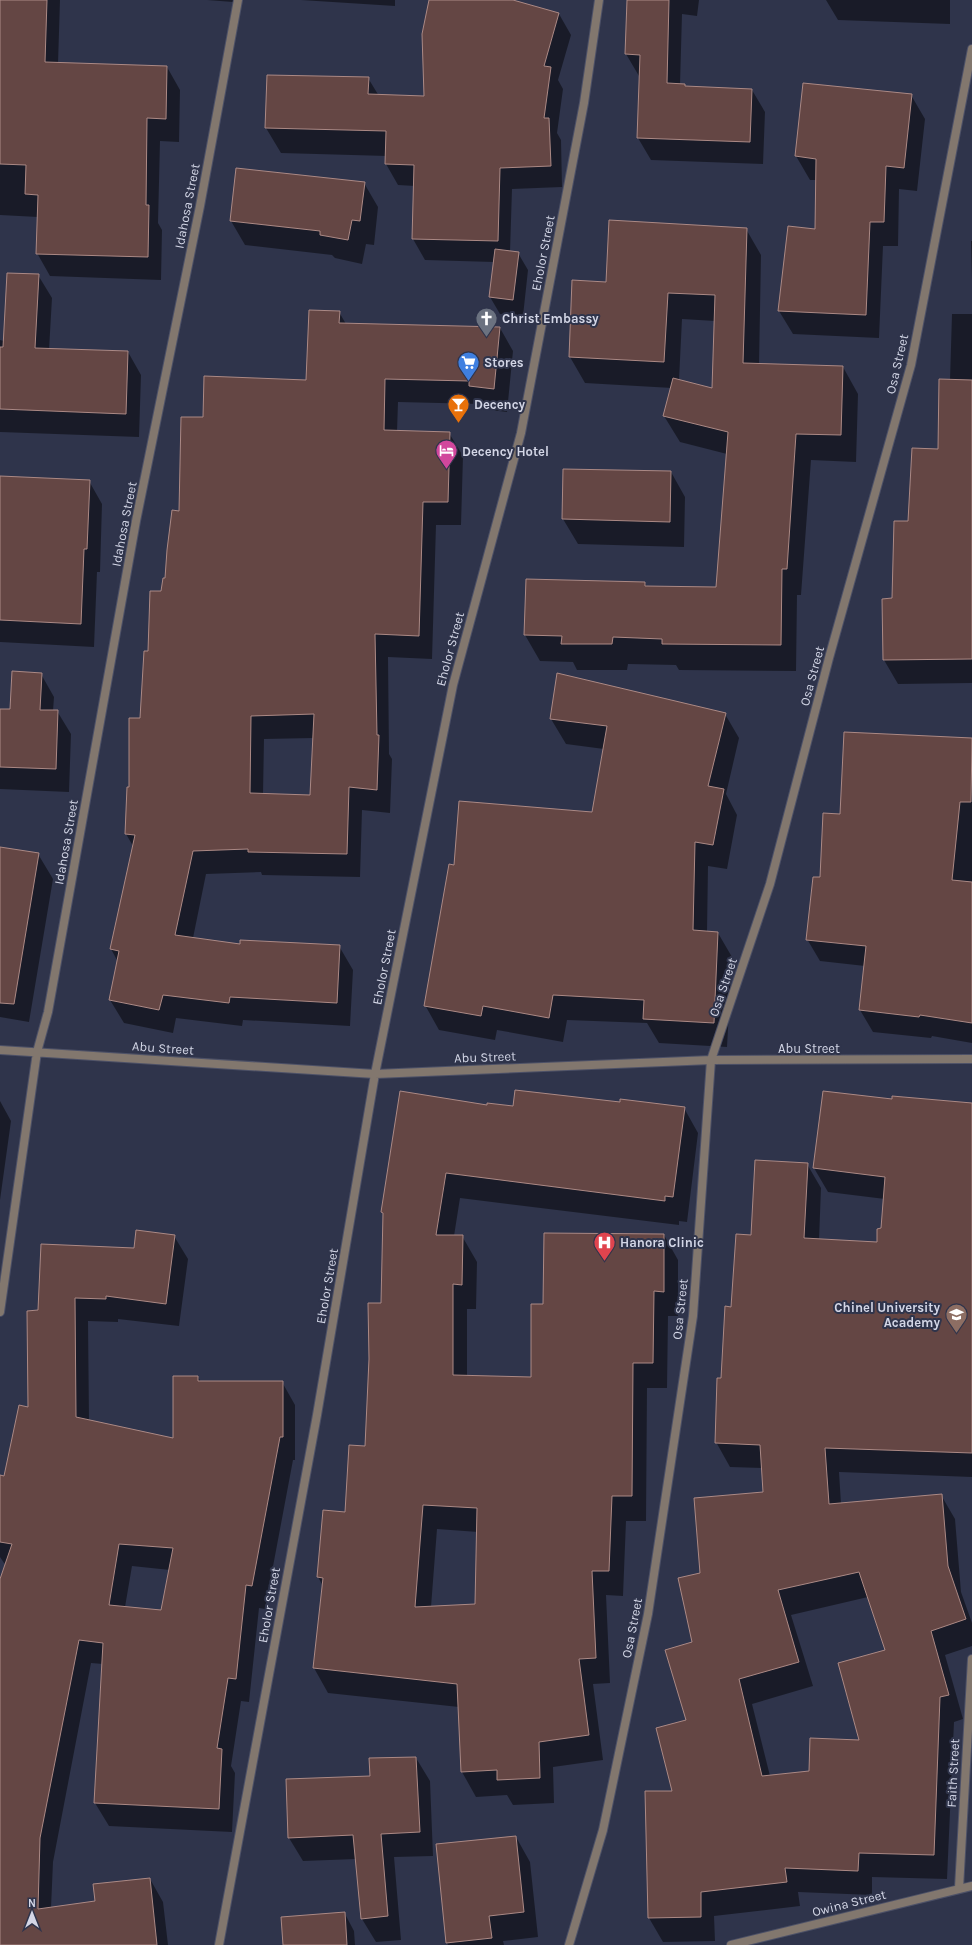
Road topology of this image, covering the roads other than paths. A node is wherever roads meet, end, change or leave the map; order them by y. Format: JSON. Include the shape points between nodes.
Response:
{"nodes":[{"id":1,"x":238,"y":0,"type":"edge"},
{"id":2,"x":599,"y":0,"type":"edge"},
{"id":3,"x":972,"y":49,"type":"edge"},
{"id":4,"x":0,"y":1050,"type":"edge"},
{"id":5,"x":37,"y":1052,"type":"junction"},
{"id":6,"x":972,"y":1059,"type":"edge"},
{"id":7,"x":711,"y":1060,"type":"junction"},
{"id":8,"x":375,"y":1074,"type":"junction"},
{"id":9,"x":0,"y":1312,"type":"edge"},
{"id":10,"x":972,"y":1659,"type":"edge"},
{"id":11,"x":972,"y":1886,"type":"edge"},
{"id":12,"x":959,"y":1888,"type":"junction"},
{"id":13,"x":219,"y":1945,"type":"edge"},
{"id":14,"x":569,"y":1945,"type":"edge"},
{"id":15,"x":731,"y":1945,"type":"edge"}],
"edges":[{"from":1,"to":5,"type":"street","name":"Idahosa Street","via":[[200,206],[136,522],[48,1012]]},
{"from":2,"to":8,"type":"street","name":"Eholor Street","via":[[584,103],[521,433],[453,685]]},
{"from":3,"to":7,"type":"street","name":"Osa Street","via":[[911,365],[829,658],[770,884]]},
{"from":4,"to":5,"type":"street","name":"Abu Street"},
{"from":5,"to":8,"type":"street","name":"Abu Street"},
{"from":5,"to":9,"type":"street","name":"Idahosa Street"},
{"from":6,"to":7,"type":"street","name":"Abu Street"},
{"from":7,"to":8,"type":"street","name":"Abu Street"},
{"from":7,"to":14,"type":"street","name":"Osa Street","via":[[693,1316],[648,1614],[603,1830]]},
{"from":8,"to":13,"type":"street","name":"Eholor Street","via":[[318,1407]]},
{"from":10,"to":12,"type":"street","name":"Faith Street"},
{"from":11,"to":12,"type":"street","name":"Owina Street"},
{"from":12,"to":15,"type":"street","name":"Owina Street"}]}
